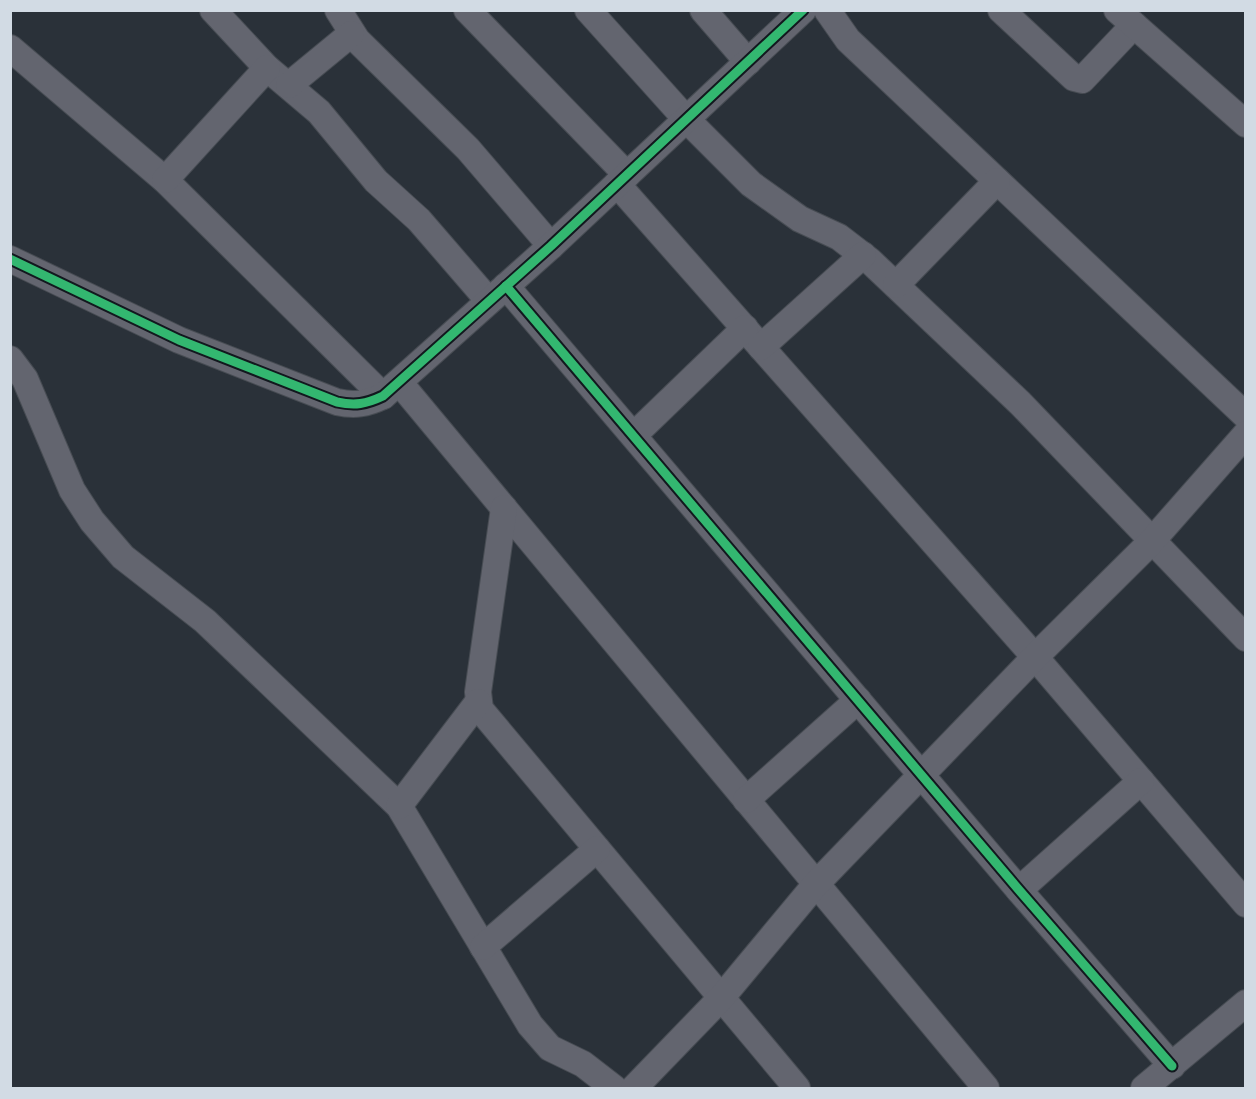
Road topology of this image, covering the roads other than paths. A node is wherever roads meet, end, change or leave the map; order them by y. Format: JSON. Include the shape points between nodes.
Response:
{"nodes":[{"id":1,"x":213,"y":10,"type":"edge"},
{"id":2,"x":338,"y":10,"type":"edge"},
{"id":3,"x":467,"y":10,"type":"edge"},
{"id":4,"x":588,"y":10,"type":"edge"},
{"id":5,"x":703,"y":10,"type":"edge"},
{"id":6,"x":802,"y":10,"type":"edge"},
{"id":7,"x":827,"y":10,"type":"edge"},
{"id":8,"x":1001,"y":10,"type":"edge"},
{"id":9,"x":1125,"y":18,"type":"edge"},
{"id":10,"x":351,"y":34,"type":"junction"},
{"id":11,"x":10,"y":48,"type":"edge"},
{"id":12,"x":748,"y":62,"type":"junction"},
{"id":13,"x":267,"y":68,"type":"junction"},
{"id":14,"x":289,"y":85,"type":"junction"},
{"id":15,"x":686,"y":119,"type":"junction"},
{"id":16,"x":1245,"y":124,"type":"edge"},
{"id":17,"x":622,"y":179,"type":"junction"},
{"id":18,"x":165,"y":180,"type":"junction"},
{"id":19,"x":997,"y":180,"type":"junction"},
{"id":20,"x":551,"y":246,"type":"junction"},
{"id":21,"x":863,"y":255,"type":"junction"},
{"id":22,"x":10,"y":259,"type":"edge"},
{"id":23,"x":896,"y":285,"type":"junction"},
{"id":24,"x":498,"y":294,"type":"junction"},
{"id":25,"x":753,"y":337,"type":"junction"},
{"id":26,"x":10,"y":359,"type":"edge"},
{"id":27,"x":391,"y":389,"type":"junction"},
{"id":28,"x":1245,"y":416,"type":"edge"},
{"id":29,"x":1245,"y":434,"type":"edge"},
{"id":30,"x":634,"y":435,"type":"junction"},
{"id":31,"x":504,"y":508,"type":"junction"},
{"id":32,"x":1151,"y":543,"type":"junction"},
{"id":33,"x":1245,"y":638,"type":"edge"},
{"id":34,"x":1035,"y":657,"type":"junction"},
{"id":35,"x":858,"y":700,"type":"junction"},
{"id":36,"x":478,"y":702,"type":"junction"},
{"id":37,"x":921,"y":773,"type":"junction"},
{"id":38,"x":1141,"y":781,"type":"junction"},
{"id":39,"x":746,"y":800,"type":"junction"},
{"id":40,"x":399,"y":806,"type":"junction"},
{"id":41,"x":597,"y":849,"type":"junction"},
{"id":42,"x":816,"y":885,"type":"junction"},
{"id":43,"x":1019,"y":890,"type":"junction"},
{"id":44,"x":1245,"y":904,"type":"edge"},
{"id":45,"x":483,"y":947,"type":"junction"},
{"id":46,"x":722,"y":998,"type":"junction"},
{"id":47,"x":1245,"y":1003,"type":"edge"},
{"id":48,"x":1172,"y":1066,"type":"junction"},
{"id":49,"x":615,"y":1089,"type":"edge"},
{"id":50,"x":634,"y":1089,"type":"edge"},
{"id":51,"x":797,"y":1089,"type":"edge"},
{"id":52,"x":986,"y":1089,"type":"edge"},
{"id":53,"x":1144,"y":1089,"type":"edge"}],
"edges":[{"from":1,"to":13,"type":"street"},
{"from":2,"to":10,"type":"street"},
{"from":3,"to":17,"type":"street"},
{"from":4,"to":15,"type":"street"},
{"from":5,"to":12,"type":"street"},
{"from":6,"to":12,"type":"street"},
{"from":7,"to":19,"type":"street","via":[[848,40]]},
{"from":8,"to":9,"type":"street","via":[[1074,78],[1082,80]]},
{"from":9,"to":16,"type":"street"},
{"from":10,"to":14,"type":"street"},
{"from":10,"to":20,"type":"street","via":[[468,149]]},
{"from":11,"to":18,"type":"street"},
{"from":12,"to":15,"type":"street"},
{"from":13,"to":14,"type":"street"},
{"from":13,"to":18,"type":"street"},
{"from":14,"to":24,"type":"street","via":[[319,112],[376,182]]},
{"from":15,"to":17,"type":"street"},
{"from":15,"to":21,"type":"street","via":[[751,184],[800,219],[839,237]]},
{"from":17,"to":20,"type":"street"},
{"from":17,"to":25,"type":"street"},
{"from":18,"to":27,"type":"street"},
{"from":19,"to":23,"type":"street"},
{"from":19,"to":28,"type":"street"},
{"from":20,"to":24,"type":"street"},
{"from":21,"to":23,"type":"street"},
{"from":21,"to":25,"type":"street"},
{"from":22,"to":27,"type":"street","via":[[179,340],[337,402],[366,404]]},
{"from":23,"to":32,"type":"street","via":[[1020,403]]},
{"from":24,"to":27,"type":"street"},
{"from":24,"to":30,"type":"street"},
{"from":25,"to":30,"type":"street"},
{"from":25,"to":34,"type":"street"},
{"from":26,"to":40,"type":"street","via":[[25,379],[72,490],[123,557],[205,621]]},
{"from":27,"to":31,"type":"street"},
{"from":29,"to":32,"type":"street"},
{"from":30,"to":35,"type":"street"},
{"from":31,"to":36,"type":"street"},
{"from":31,"to":39,"type":"street"},
{"from":32,"to":33,"type":"street"},
{"from":32,"to":34,"type":"street"},
{"from":34,"to":37,"type":"street"},
{"from":34,"to":38,"type":"street"},
{"from":35,"to":37,"type":"street"},
{"from":35,"to":39,"type":"street"},
{"from":36,"to":40,"type":"street"},
{"from":36,"to":41,"type":"street"},
{"from":37,"to":42,"type":"street"},
{"from":37,"to":43,"type":"street"},
{"from":38,"to":43,"type":"street"},
{"from":38,"to":44,"type":"street"},
{"from":39,"to":42,"type":"street"},
{"from":40,"to":45,"type":"street"},
{"from":41,"to":45,"type":"street"},
{"from":41,"to":46,"type":"street"},
{"from":42,"to":46,"type":"street"},
{"from":42,"to":52,"type":"street"},
{"from":43,"to":48,"type":"street"},
{"from":45,"to":49,"type":"street","via":[[530,1025],[550,1048],[583,1064]]},
{"from":46,"to":50,"type":"street"},
{"from":46,"to":51,"type":"street"},
{"from":47,"to":48,"type":"street"},
{"from":48,"to":53,"type":"street"}]}
